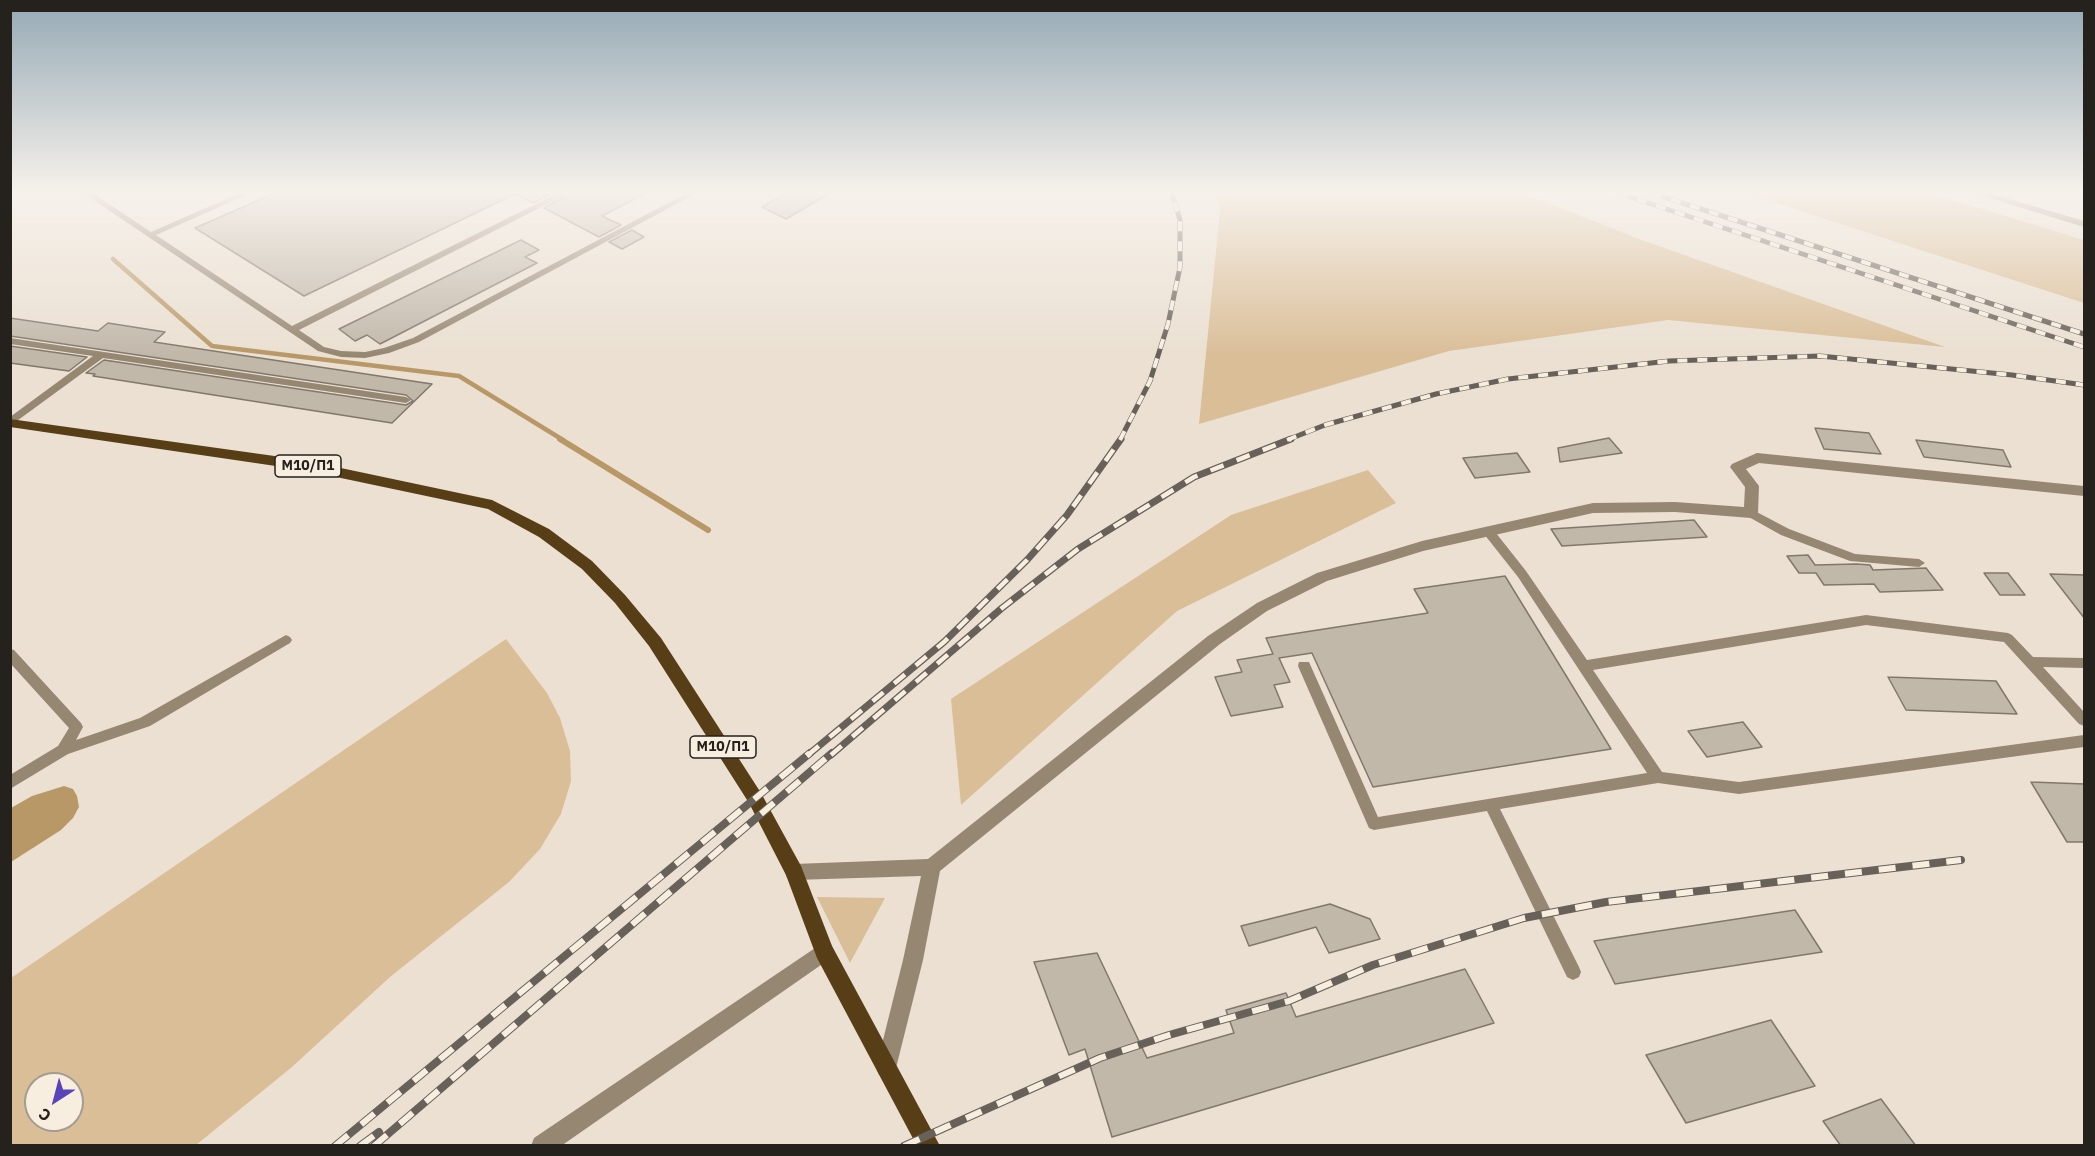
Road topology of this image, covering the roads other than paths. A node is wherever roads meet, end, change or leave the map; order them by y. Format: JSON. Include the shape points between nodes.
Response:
{"nodes":[{"id":1,"x":168,"y":247,"type":"edge"},
{"id":2,"x":457,"y":247,"type":"edge"},
{"id":3,"x":591,"y":247,"type":"edge"},
{"id":4,"x":291,"y":330,"type":"junction"},
{"id":5,"x":10,"y":341,"type":"edge"},
{"id":6,"x":102,"y":354,"type":"junction"},
{"id":7,"x":406,"y":400,"type":"dead end"},
{"id":8,"x":10,"y":423,"type":"edge"},
{"id":9,"x":2085,"y":491,"type":"edge"},
{"id":10,"x":1752,"y":513,"type":"junction"},
{"id":11,"x":1488,"y":531,"type":"junction"},
{"id":12,"x":1919,"y":563,"type":"dead end"},
{"id":13,"x":286,"y":640,"type":"dead end"},
{"id":14,"x":10,"y":654,"type":"edge"},
{"id":15,"x":2031,"y":662,"type":"junction"},
{"id":16,"x":2085,"y":663,"type":"edge"},
{"id":17,"x":1304,"y":666,"type":"dead end"},
{"id":18,"x":1584,"y":666,"type":"junction"},
{"id":19,"x":2085,"y":720,"type":"edge"},
{"id":20,"x":2085,"y":741,"type":"edge"},
{"id":21,"x":63,"y":750,"type":"junction"},
{"id":22,"x":1658,"y":777,"type":"junction"},
{"id":23,"x":10,"y":783,"type":"edge"},
{"id":24,"x":1491,"y":805,"type":"junction"},
{"id":25,"x":932,"y":867,"type":"junction"},
{"id":26,"x":794,"y":872,"type":"junction"},
{"id":27,"x":824,"y":951,"type":"junction"},
{"id":28,"x":1573,"y":972,"type":"dead end"},
{"id":29,"x":886,"y":1068,"type":"junction"},
{"id":30,"x":542,"y":1146,"type":"edge"},
{"id":31,"x":928,"y":1146,"type":"edge"}],
"edges":[{"from":1,"to":4,"type":"lane"},
{"from":2,"to":4,"type":"lane"},
{"from":3,"to":4,"type":"lane","via":[[416,340],[386,351],[341,354],[321,349]]},
{"from":5,"to":6,"type":"lane"},
{"from":6,"to":7,"type":"lane"},
{"from":6,"to":8,"type":"lane"},
{"from":8,"to":26,"type":"main road","number":"М10/П1","via":[[303,465],[395,483],[492,505],[544,533],[587,565],[655,642],[755,798]]},
{"from":9,"to":10,"type":"street","via":[[1757,458],[1737,467],[1752,486]]},
{"from":10,"to":11,"type":"street","via":[[1675,507],[1593,508]]},
{"from":10,"to":12,"type":"lane","via":[[1785,532],[1854,558]]},
{"from":11,"to":18,"type":"lane"},
{"from":11,"to":25,"type":"street","via":[[1422,546],[1322,577],[1262,607],[1214,640]]},
{"from":13,"to":21,"type":"lane","via":[[145,722]]},
{"from":14,"to":21,"type":"lane","via":[[76,727]]},
{"from":15,"to":16,"type":"lane"},
{"from":15,"to":18,"type":"lane","via":[[2008,638],[1866,621]]},
{"from":15,"to":19,"type":"lane"},
{"from":17,"to":24,"type":"lane","via":[[1374,824]]},
{"from":18,"to":22,"type":"lane"},
{"from":20,"to":22,"type":"lane","via":[[1739,789]]},
{"from":21,"to":23,"type":"lane"},
{"from":22,"to":24,"type":"lane"},
{"from":24,"to":28,"type":"lane"},
{"from":25,"to":26,"type":"street"},
{"from":25,"to":29,"type":"street"},
{"from":26,"to":27,"type":"main road","number":"М10/П1"},
{"from":27,"to":29,"type":"main road","number":"М10/П1"},
{"from":27,"to":30,"type":"street"},
{"from":29,"to":31,"type":"main road","number":"М10/П1"}]}
